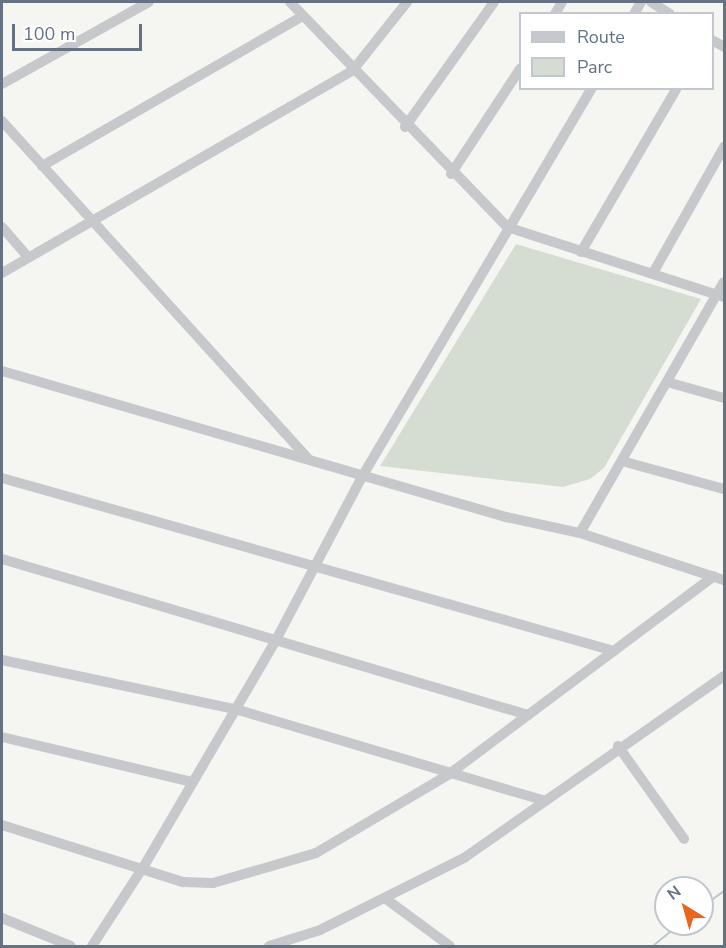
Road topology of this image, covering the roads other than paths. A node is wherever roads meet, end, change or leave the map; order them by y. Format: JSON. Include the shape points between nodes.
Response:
{"nodes":[{"id":1,"x":149,"y":2,"type":"edge"},
{"id":2,"x":290,"y":2,"type":"edge"},
{"id":3,"x":407,"y":2,"type":"edge"},
{"id":4,"x":494,"y":2,"type":"edge"},
{"id":5,"x":651,"y":2,"type":"edge"},
{"id":6,"x":667,"y":12,"type":"edge"},
{"id":7,"x":303,"y":16,"type":"junction"},
{"id":8,"x":353,"y":70,"type":"junction"},
{"id":9,"x":519,"y":71,"type":"edge"},
{"id":10,"x":2,"y":84,"type":"edge"},
{"id":11,"x":591,"y":90,"type":"edge"},
{"id":12,"x":676,"y":90,"type":"edge"},
{"id":13,"x":2,"y":121,"type":"edge"},
{"id":14,"x":405,"y":127,"type":"junction"},
{"id":15,"x":724,"y":147,"type":"edge"},
{"id":16,"x":42,"y":166,"type":"junction"},
{"id":17,"x":451,"y":174,"type":"junction"},
{"id":18,"x":92,"y":220,"type":"junction"},
{"id":19,"x":2,"y":227,"type":"edge"},
{"id":20,"x":507,"y":227,"type":"junction"},
{"id":21,"x":581,"y":252,"type":"junction"},
{"id":22,"x":28,"y":257,"type":"junction"},
{"id":23,"x":2,"y":273,"type":"edge"},
{"id":24,"x":653,"y":273,"type":"junction"},
{"id":25,"x":724,"y":282,"type":"edge"},
{"id":26,"x":721,"y":296,"type":"edge"},
{"id":27,"x":2,"y":371,"type":"edge"},
{"id":28,"x":667,"y":382,"type":"junction"},
{"id":29,"x":724,"y":398,"type":"edge"},
{"id":30,"x":308,"y":459,"type":"junction"},
{"id":31,"x":622,"y":461,"type":"junction"},
{"id":32,"x":363,"y":474,"type":"junction"},
{"id":33,"x":2,"y":478,"type":"edge"},
{"id":34,"x":724,"y":489,"type":"edge"},
{"id":35,"x":580,"y":533,"type":"junction"},
{"id":36,"x":2,"y":559,"type":"edge"},
{"id":37,"x":315,"y":565,"type":"junction"},
{"id":38,"x":719,"y":578,"type":"edge"},
{"id":39,"x":277,"y":638,"type":"junction"},
{"id":40,"x":614,"y":651,"type":"junction"},
{"id":41,"x":2,"y":660,"type":"edge"},
{"id":42,"x":724,"y":676,"type":"edge"},
{"id":43,"x":235,"y":709,"type":"junction"},
{"id":44,"x":528,"y":716,"type":"junction"},
{"id":45,"x":2,"y":737,"type":"edge"},
{"id":46,"x":618,"y":746,"type":"junction"},
{"id":47,"x":448,"y":776,"type":"junction"},
{"id":48,"x":193,"y":782,"type":"junction"},
{"id":49,"x":545,"y":801,"type":"junction"},
{"id":50,"x":2,"y":825,"type":"edge"},
{"id":51,"x":684,"y":839,"type":"dead end"},
{"id":52,"x":144,"y":866,"type":"junction"},
{"id":53,"x":386,"y":899,"type":"junction"},
{"id":54,"x":2,"y":918,"type":"edge"},
{"id":55,"x":71,"y":946,"type":"edge"},
{"id":56,"x":92,"y":946,"type":"edge"},
{"id":57,"x":269,"y":946,"type":"edge"},
{"id":58,"x":450,"y":946,"type":"edge"}],
"edges":[{"from":1,"to":10,"type":"street"},
{"from":2,"to":7,"type":"street"},
{"from":3,"to":8,"type":"street"},
{"from":4,"to":14,"type":"street"},
{"from":5,"to":6,"type":"street"},
{"from":7,"to":8,"type":"street"},
{"from":7,"to":16,"type":"street"},
{"from":8,"to":14,"type":"street"},
{"from":8,"to":18,"type":"street"},
{"from":9,"to":17,"type":"street"},
{"from":11,"to":20,"type":"street"},
{"from":12,"to":21,"type":"street"},
{"from":13,"to":16,"type":"street"},
{"from":14,"to":17,"type":"street"},
{"from":15,"to":24,"type":"street"},
{"from":16,"to":18,"type":"street"},
{"from":17,"to":20,"type":"street"},
{"from":18,"to":22,"type":"street"},
{"from":18,"to":30,"type":"street"},
{"from":19,"to":22,"type":"street"},
{"from":20,"to":21,"type":"street"},
{"from":20,"to":32,"type":"street"},
{"from":21,"to":24,"type":"street"},
{"from":22,"to":23,"type":"street"},
{"from":24,"to":26,"type":"street"},
{"from":25,"to":26,"type":"street"},
{"from":26,"to":28,"type":"street"},
{"from":27,"to":30,"type":"street"},
{"from":28,"to":29,"type":"street"},
{"from":28,"to":31,"type":"street"},
{"from":30,"to":32,"type":"street"},
{"from":31,"to":34,"type":"street"},
{"from":31,"to":35,"type":"street"},
{"from":32,"to":35,"type":"street"},
{"from":32,"to":37,"type":"street"},
{"from":33,"to":37,"type":"street"},
{"from":35,"to":38,"type":"street"},
{"from":36,"to":39,"type":"street"},
{"from":37,"to":39,"type":"street"},
{"from":37,"to":40,"type":"street"},
{"from":38,"to":40,"type":"street"},
{"from":39,"to":43,"type":"street"},
{"from":39,"to":44,"type":"street"},
{"from":40,"to":44,"type":"street"},
{"from":41,"to":43,"type":"street"},
{"from":42,"to":46,"type":"street"},
{"from":43,"to":47,"type":"street"},
{"from":43,"to":48,"type":"street"},
{"from":44,"to":47,"type":"street"},
{"from":45,"to":48,"type":"street"},
{"from":46,"to":49,"type":"street"},
{"from":46,"to":51,"type":"street"},
{"from":47,"to":49,"type":"street"},
{"from":47,"to":52,"type":"street","via":[[316,853],[213,883],[183,882]]},
{"from":48,"to":52,"type":"street"},
{"from":49,"to":53,"type":"street","via":[[464,858]]},
{"from":50,"to":52,"type":"street"},
{"from":52,"to":56,"type":"street"},
{"from":53,"to":57,"type":"street"},
{"from":53,"to":58,"type":"street"},
{"from":54,"to":55,"type":"street"}]}
